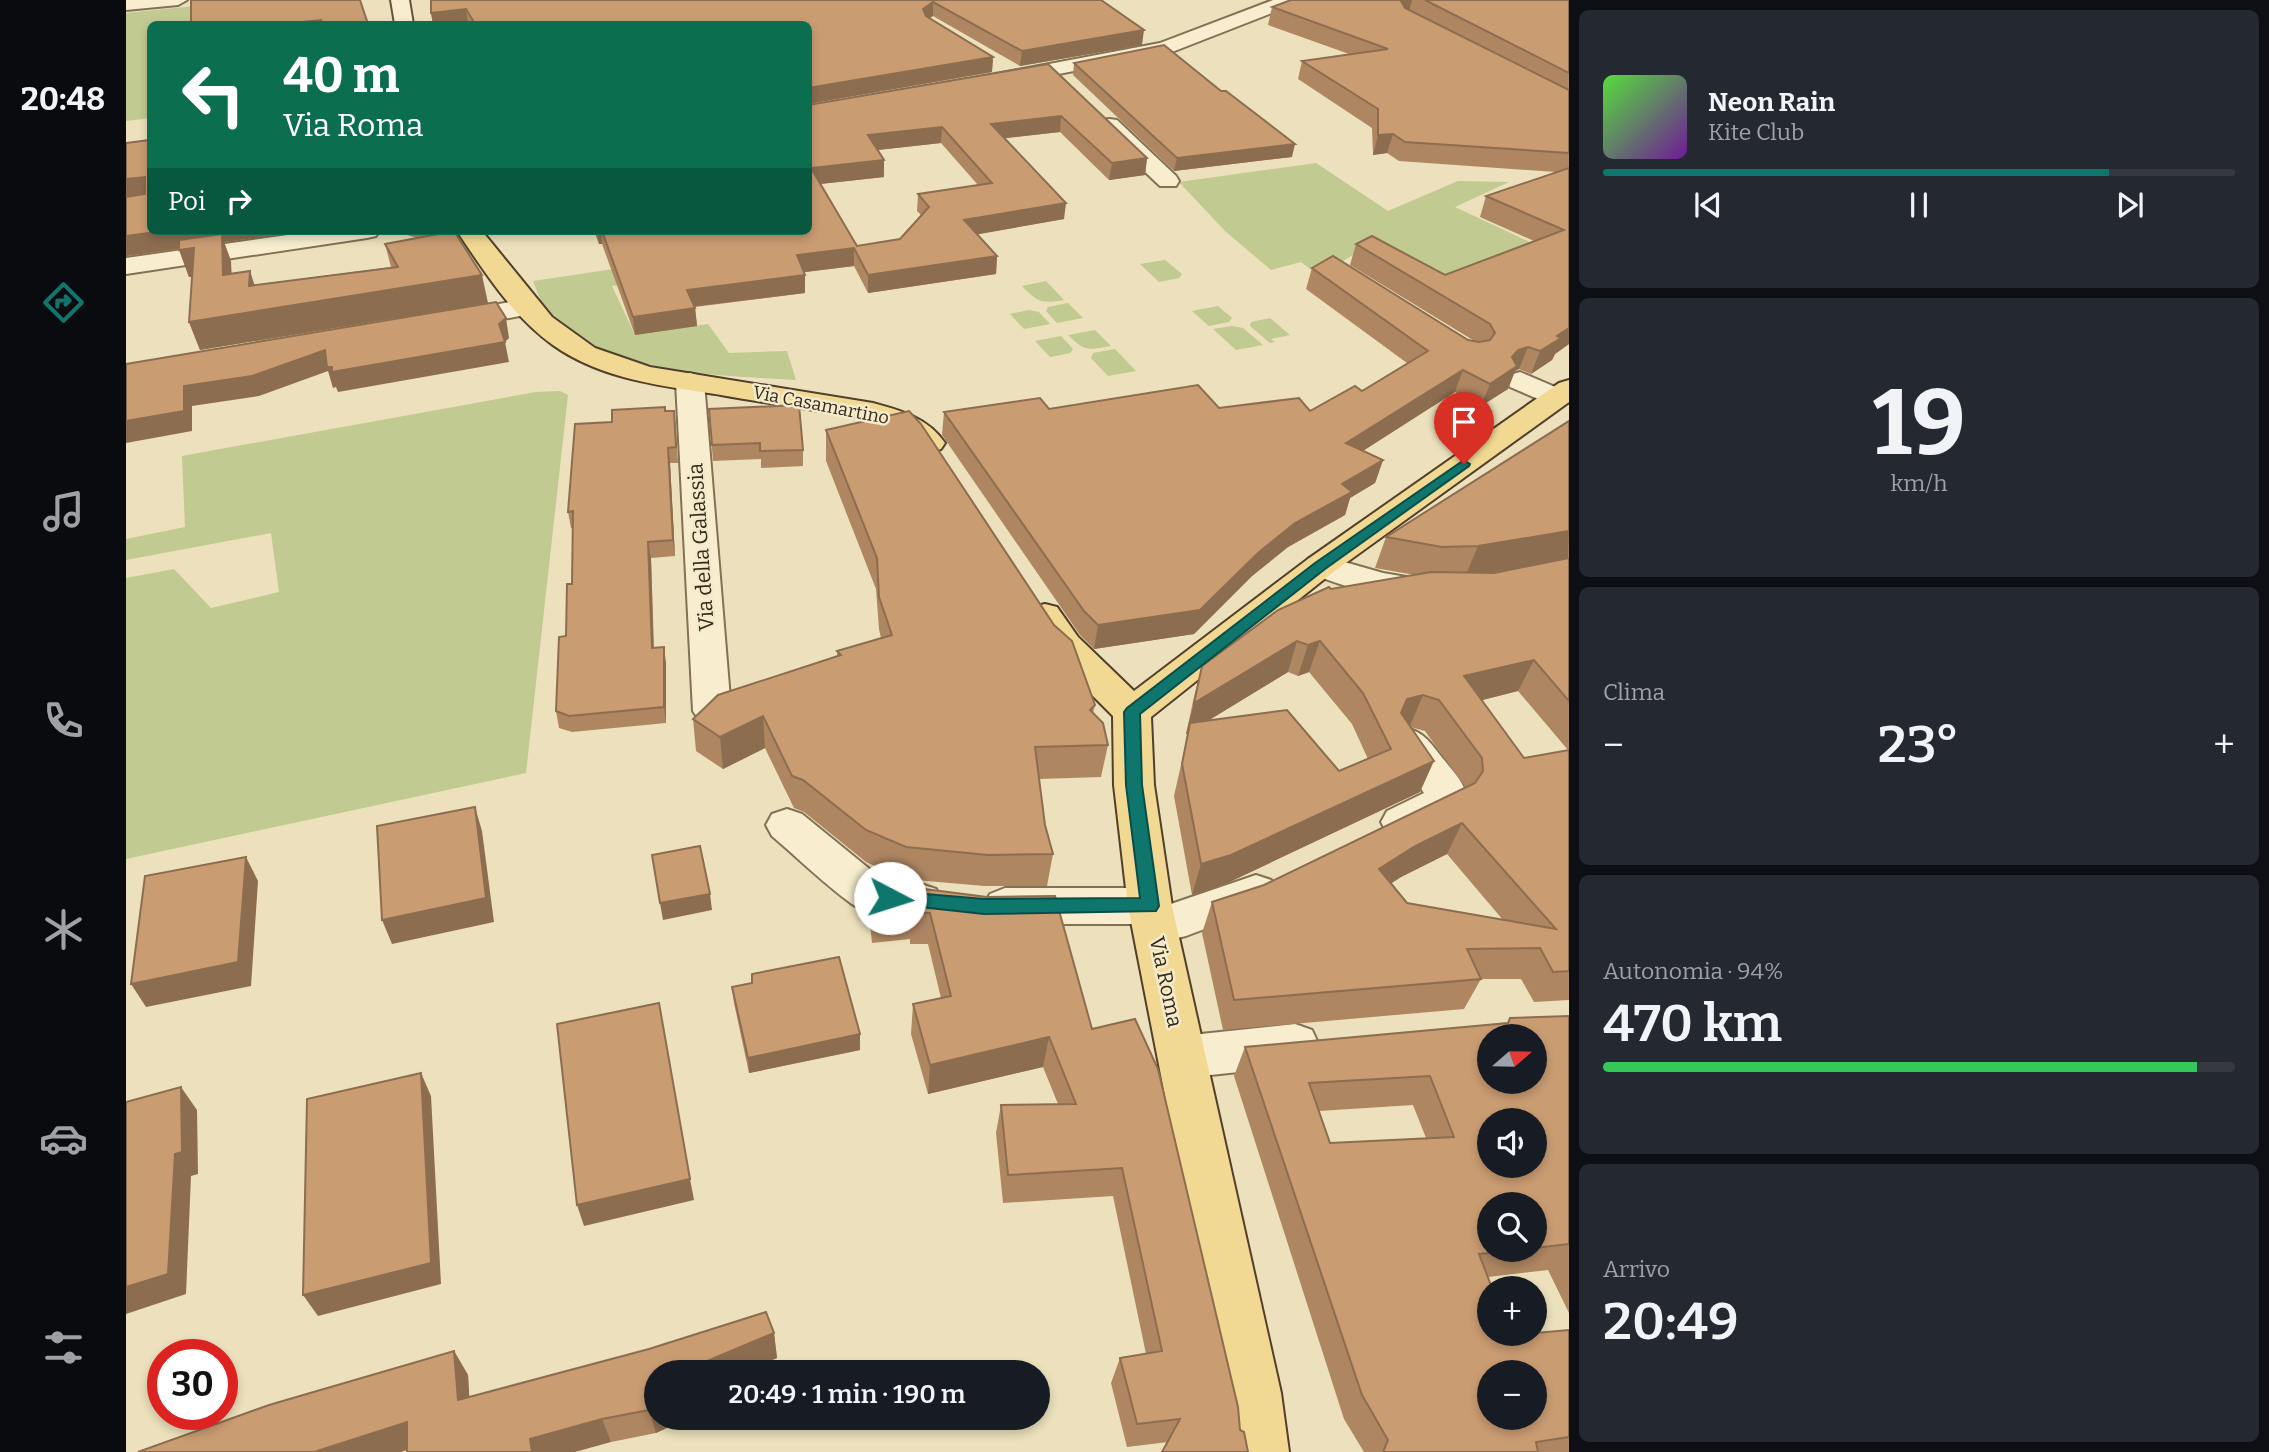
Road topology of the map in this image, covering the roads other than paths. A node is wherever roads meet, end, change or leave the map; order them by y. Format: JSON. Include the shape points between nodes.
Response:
{"nodes":[{"id":1,"x":178,"y":0,"type":"edge"},
{"id":2,"x":400,"y":0,"type":"edge"},
{"id":3,"x":1289,"y":0,"type":"edge"},
{"id":4,"x":126,"y":5,"type":"edge"},
{"id":5,"x":404,"y":21,"type":"edge"},
{"id":6,"x":1144,"y":34,"type":"dead end"},
{"id":7,"x":1165,"y":48,"type":"junction"},
{"id":8,"x":996,"y":63,"type":"dead end"},
{"id":9,"x":1053,"y":71,"type":"junction"},
{"id":10,"x":1017,"y":76,"type":"junction"},
{"id":11,"x":983,"y":82,"type":"edge"},
{"id":12,"x":1072,"y":89,"type":"edge"},
{"id":13,"x":1091,"y":107,"type":"edge"},
{"id":14,"x":1168,"y":181,"type":"dead end"},
{"id":15,"x":339,"y":235,"type":"edge"},
{"id":16,"x":472,"y":235,"type":"edge"},
{"id":17,"x":126,"y":266,"type":"edge"},
{"id":18,"x":527,"y":307,"type":"junction"},
{"id":19,"x":418,"y":327,"type":"edge"},
{"id":20,"x":1520,"y":381,"type":"dead end"},
{"id":21,"x":690,"y":382,"type":"junction"},
{"id":22,"x":1563,"y":394,"type":"edge"},
{"id":23,"x":949,"y":471,"type":"edge"},
{"id":24,"x":1320,"y":566,"type":"junction"},
{"id":25,"x":1027,"y":587,"type":"edge"},
{"id":26,"x":1459,"y":591,"type":"edge"},
{"id":27,"x":712,"y":711,"type":"edge"},
{"id":28,"x":1132,"y":712,"type":"junction"},
{"id":29,"x":1409,"y":743,"type":"edge"},
{"id":30,"x":787,"y":825,"type":"dead end"},
{"id":31,"x":1363,"y":841,"type":"edge"},
{"id":32,"x":1288,"y":877,"type":"edge"},
{"id":33,"x":1152,"y":915,"type":"junction"},
{"id":34,"x":1338,"y":1042,"type":"edge"},
{"id":35,"x":1182,"y":1057,"type":"junction"},
{"id":36,"x":1259,"y":1452,"type":"edge"}],
"edges":[{"from":1,"to":4,"type":"street"},
{"from":2,"to":5,"type":"street"},
{"from":3,"to":7,"type":"street"},
{"from":6,"to":7,"type":"street"},
{"from":7,"to":9,"type":"street"},
{"from":8,"to":10,"type":"street"},
{"from":9,"to":10,"type":"street"},
{"from":9,"to":12,"type":"street"},
{"from":10,"to":11,"type":"street"},
{"from":13,"to":14,"type":"street"},
{"from":15,"to":17,"type":"street"},
{"from":16,"to":18,"type":"main road","name":"Via Casamartino"},
{"from":18,"to":19,"type":"street"},
{"from":18,"to":21,"type":"main road","name":"Via Casamartino","via":[[545,327],[590,358],[615,368]]},
{"from":20,"to":22,"type":"street"},
{"from":21,"to":23,"type":"main road","name":"Via Casamartino","via":[[882,414],[916,429]]},
{"from":21,"to":27,"type":"street","name":"Via della Galassia"},
{"from":22,"to":24,"type":"main road"},
{"from":24,"to":26,"type":"street","via":[[1380,584]]},
{"from":24,"to":28,"type":"main road"},
{"from":25,"to":28,"type":"main road","via":[[1065,646]]},
{"from":28,"to":33,"type":"main road","name":"Via Roma","via":[[1134,785]]},
{"from":29,"to":31,"type":"street","via":[[1444,789],[1445,801]]},
{"from":30,"to":33,"type":"street","via":[[869,893],[964,905]]},
{"from":32,"to":33,"type":"street","via":[[1186,918]]},
{"from":33,"to":35,"type":"main road","name":"Via Roma"},
{"from":34,"to":35,"type":"street"},
{"from":35,"to":36,"type":"main road","name":"Via Roma","via":[[1252,1392]]}]}
